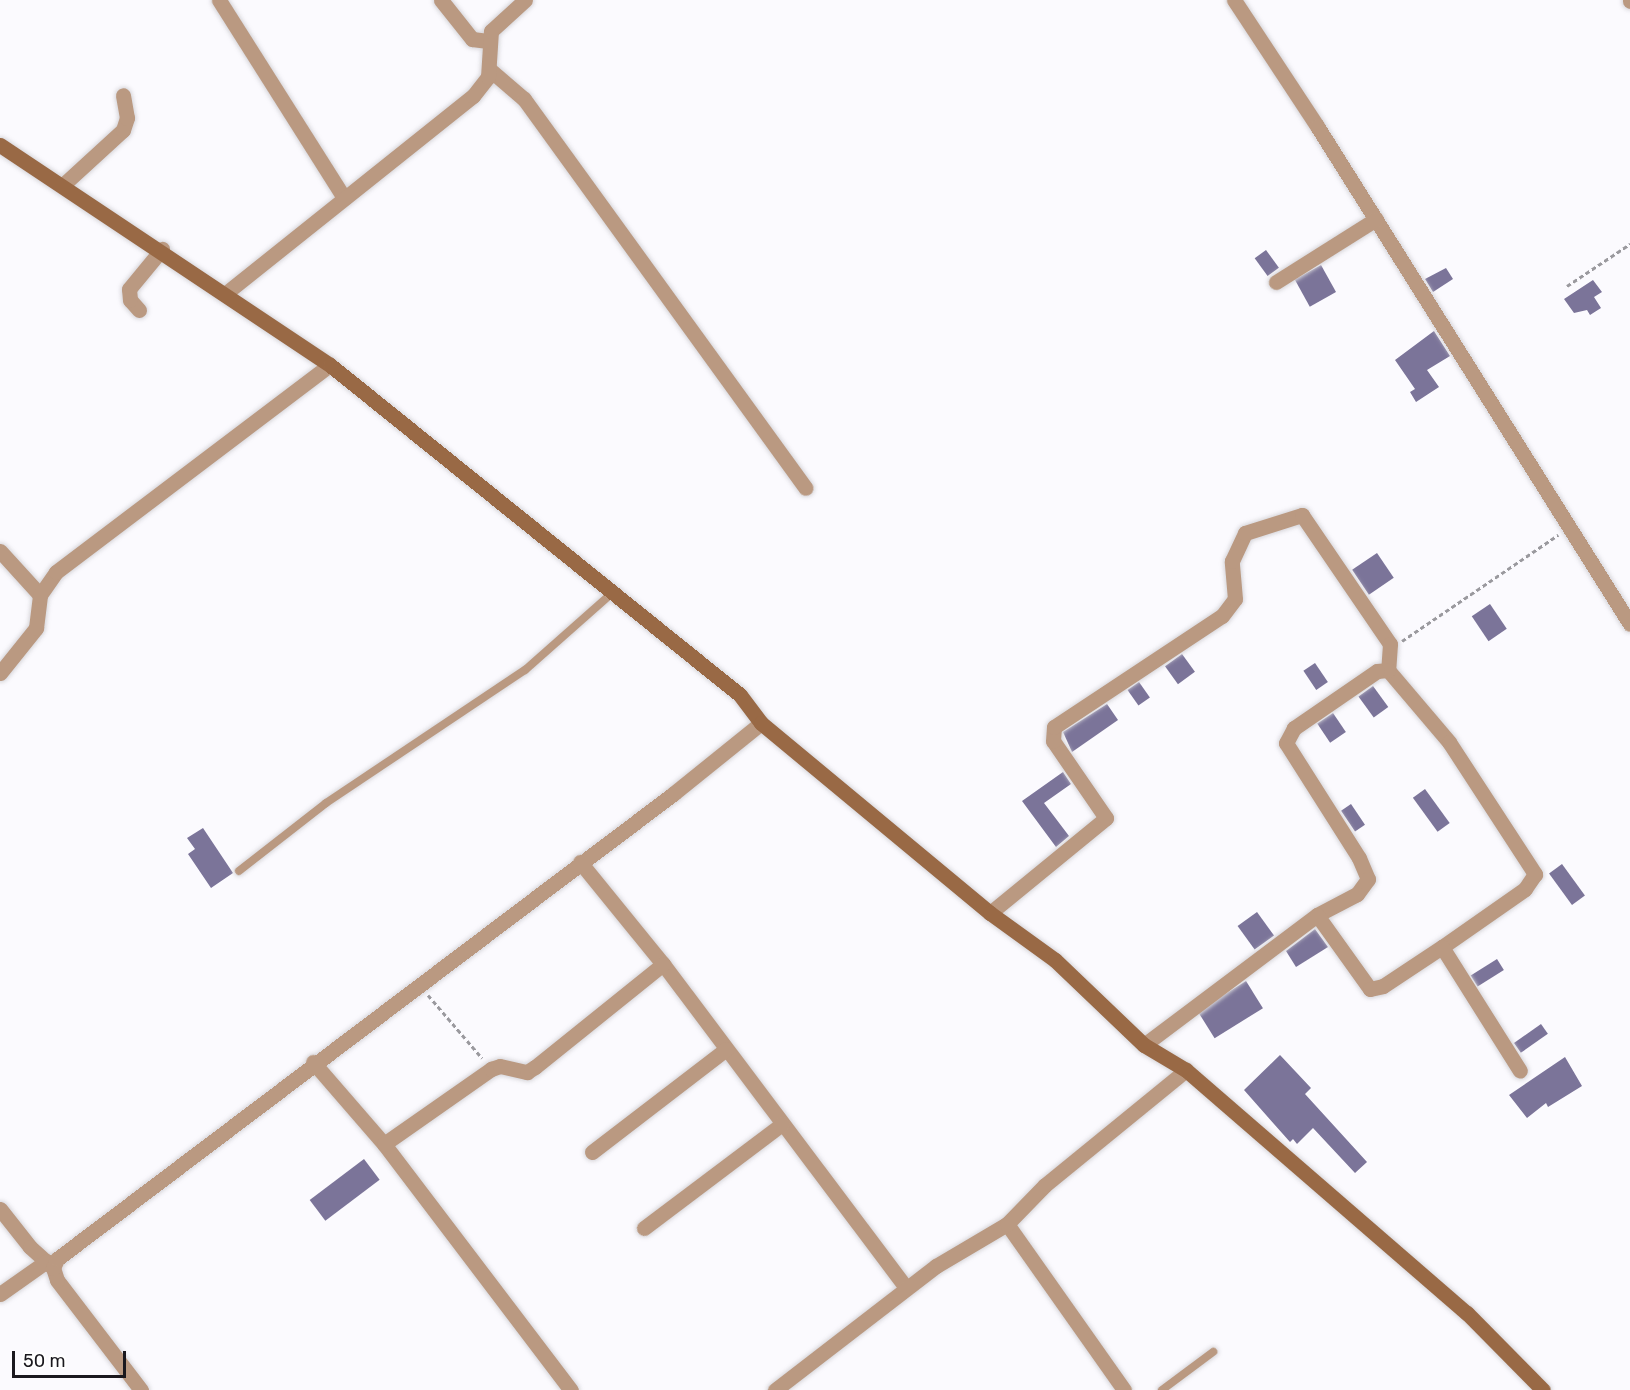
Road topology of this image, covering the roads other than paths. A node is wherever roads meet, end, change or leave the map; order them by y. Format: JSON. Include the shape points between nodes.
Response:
{"nodes":[{"id":1,"x":219,"y":0,"type":"edge"},
{"id":2,"x":441,"y":0,"type":"edge"},
{"id":3,"x":525,"y":0,"type":"edge"},
{"id":4,"x":1234,"y":0,"type":"edge"},
{"id":5,"x":488,"y":42,"type":"junction"},
{"id":6,"x":489,"y":69,"type":"junction"},
{"id":7,"x":123,"y":95,"type":"dead end"},
{"id":8,"x":0,"y":145,"type":"edge"},
{"id":9,"x":64,"y":184,"type":"junction"},
{"id":10,"x":344,"y":198,"type":"junction"},
{"id":11,"x":1376,"y":219,"type":"junction"},
{"id":12,"x":162,"y":249,"type":"junction"},
{"id":13,"x":1276,"y":282,"type":"dead end"},
{"id":14,"x":226,"y":293,"type":"junction"},
{"id":15,"x":139,"y":310,"type":"dead end"},
{"id":16,"x":330,"y":365,"type":"junction"},
{"id":17,"x":806,"y":488,"type":"dead end"},
{"id":18,"x":0,"y":551,"type":"edge"},
{"id":19,"x":611,"y":594,"type":"junction"},
{"id":20,"x":40,"y":595,"type":"junction"},
{"id":21,"x":1630,"y":624,"type":"edge"},
{"id":22,"x":1388,"y":670,"type":"junction"},
{"id":23,"x":0,"y":673,"type":"edge"},
{"id":24,"x":761,"y":723,"type":"junction"},
{"id":25,"x":580,"y":862,"type":"junction"},
{"id":26,"x":239,"y":871,"type":"dead end"},
{"id":27,"x":990,"y":913,"type":"junction"},
{"id":28,"x":1317,"y":915,"type":"junction"},
{"id":29,"x":1442,"y":947,"type":"junction"},
{"id":30,"x":663,"y":964,"type":"junction"},
{"id":31,"x":1144,"y":1045,"type":"junction"},
{"id":32,"x":726,"y":1049,"type":"junction"},
{"id":33,"x":313,"y":1062,"type":"junction"},
{"id":34,"x":1186,"y":1070,"type":"junction"},
{"id":35,"x":1520,"y":1071,"type":"dead end"},
{"id":36,"x":782,"y":1124,"type":"junction"},
{"id":37,"x":384,"y":1144,"type":"junction"},
{"id":38,"x":592,"y":1152,"type":"dead end"},
{"id":39,"x":0,"y":1209,"type":"edge"},
{"id":40,"x":1007,"y":1224,"type":"junction"},
{"id":41,"x":644,"y":1228,"type":"dead end"},
{"id":42,"x":50,"y":1265,"type":"junction"},
{"id":43,"x":906,"y":1288,"type":"junction"},
{"id":44,"x":0,"y":1294,"type":"edge"},
{"id":45,"x":1213,"y":1352,"type":"dead end"},
{"id":46,"x":141,"y":1390,"type":"edge"},
{"id":47,"x":571,"y":1390,"type":"edge"},
{"id":48,"x":775,"y":1390,"type":"edge"},
{"id":49,"x":1124,"y":1390,"type":"edge"},
{"id":50,"x":1162,"y":1390,"type":"edge"},
{"id":51,"x":1543,"y":1390,"type":"edge"}],
"edges":[{"from":1,"to":10,"type":"street"},
{"from":2,"to":5,"type":"street","via":[[472,39]]},
{"from":3,"to":5,"type":"street","via":[[498,21]]},
{"from":4,"to":11,"type":"street"},
{"from":5,"to":6,"type":"street"},
{"from":6,"to":10,"type":"street","via":[[488,77],[473,96]]},
{"from":6,"to":17,"type":"street","via":[[524,99]]},
{"from":7,"to":9,"type":"street","via":[[127,117],[123,130]]},
{"from":8,"to":9,"type":"street"},
{"from":9,"to":12,"type":"street"},
{"from":10,"to":14,"type":"street"},
{"from":11,"to":13,"type":"street"},
{"from":11,"to":21,"type":"street"},
{"from":12,"to":14,"type":"street"},
{"from":12,"to":15,"type":"street","via":[[129,289],[130,300]]},
{"from":14,"to":16,"type":"street"},
{"from":16,"to":19,"type":"street"},
{"from":16,"to":20,"type":"street","via":[[56,572]]},
{"from":18,"to":20,"type":"street"},
{"from":19,"to":24,"type":"street","via":[[740,695]]},
{"from":19,"to":26,"type":"lane","via":[[525,670],[326,804]]},
{"from":20,"to":23,"type":"street","via":[[36,628]]},
{"from":22,"to":27,"type":"street","via":[[1383,630],[1368,614],[1302,515],[1245,533],[1232,561],[1235,599],[1231,608],[1054,727],[1053,741],[1106,818]]},
{"from":22,"to":28,"type":"street","via":[[1377,671],[1287,735],[1290,753],[1359,858],[1368,879],[1357,894]]},
{"from":22,"to":29,"type":"street","via":[[1449,742],[1535,874],[1525,889]]},
{"from":24,"to":25,"type":"street"},
{"from":24,"to":27,"type":"street"},
{"from":25,"to":30,"type":"street"},
{"from":25,"to":33,"type":"street","via":[[420,986]]},
{"from":27,"to":31,"type":"street","via":[[1055,960]]},
{"from":28,"to":29,"type":"street","via":[[1370,989],[1383,986]]},
{"from":28,"to":31,"type":"street"},
{"from":29,"to":35,"type":"street"},
{"from":30,"to":32,"type":"street"},
{"from":30,"to":37,"type":"street","via":[[535,1067],[527,1072],[500,1066],[491,1069]]},
{"from":31,"to":34,"type":"street"},
{"from":32,"to":36,"type":"street"},
{"from":32,"to":38,"type":"street"},
{"from":33,"to":37,"type":"street"},
{"from":33,"to":42,"type":"street"},
{"from":34,"to":40,"type":"street","via":[[1045,1185]]},
{"from":34,"to":51,"type":"street","via":[[1467,1313]]},
{"from":36,"to":41,"type":"street"},
{"from":36,"to":43,"type":"street"},
{"from":37,"to":47,"type":"street"},
{"from":39,"to":42,"type":"street"},
{"from":40,"to":43,"type":"street"},
{"from":40,"to":49,"type":"street"},
{"from":42,"to":44,"type":"street"},
{"from":42,"to":46,"type":"street","via":[[63,1288]]},
{"from":43,"to":48,"type":"street"},
{"from":45,"to":50,"type":"lane"}]}
